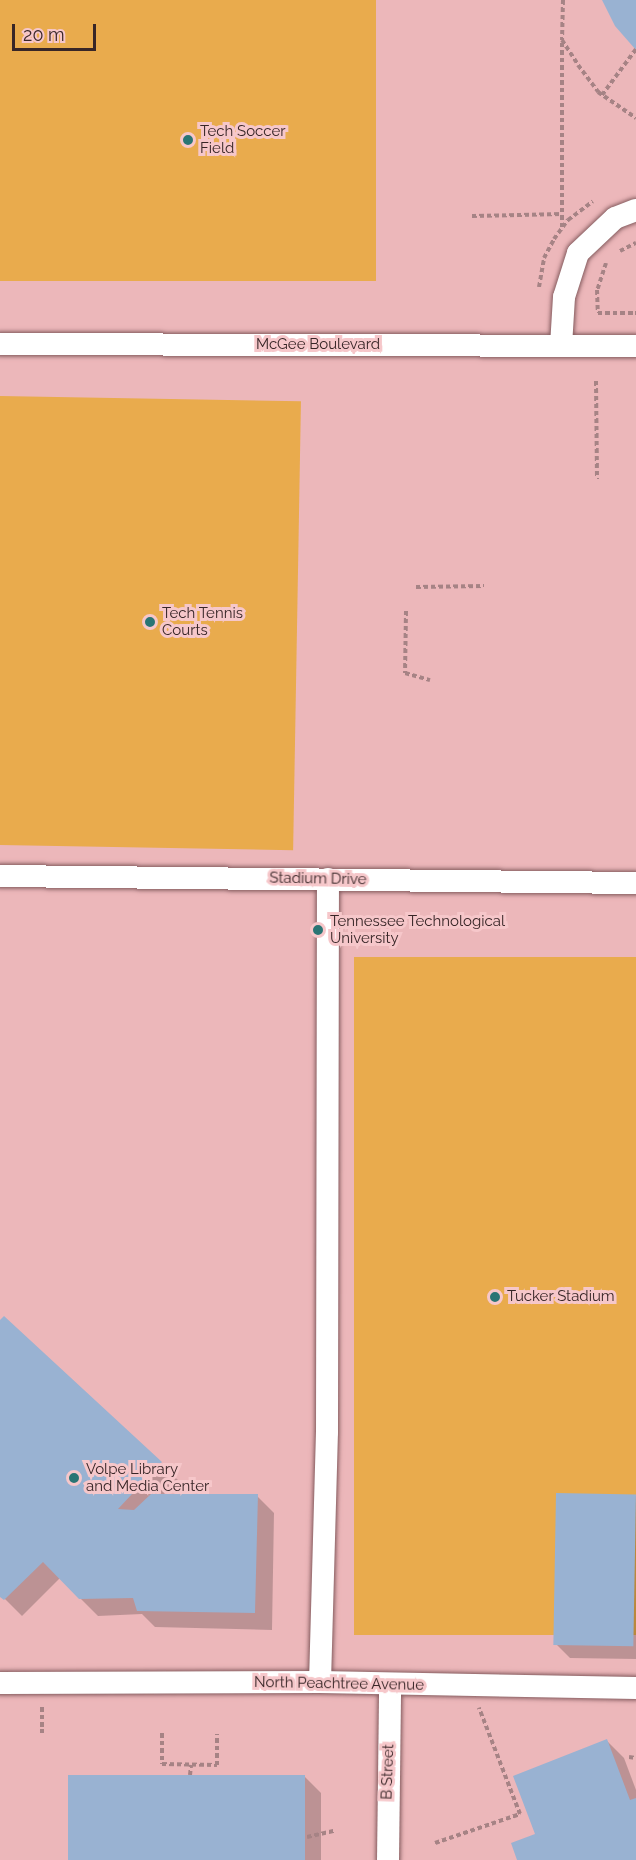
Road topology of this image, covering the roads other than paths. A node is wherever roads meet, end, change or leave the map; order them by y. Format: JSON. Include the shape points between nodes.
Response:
{"nodes":[{"id":1,"x":636,"y":210,"type":"edge"},
{"id":2,"x":0,"y":344,"type":"edge"},
{"id":3,"x":561,"y":346,"type":"junction"},
{"id":4,"x":636,"y":346,"type":"edge"},
{"id":5,"x":0,"y":876,"type":"edge"},
{"id":6,"x":328,"y":879,"type":"junction"},
{"id":7,"x":636,"y":883,"type":"edge"},
{"id":8,"x":320,"y":1682,"type":"junction"},
{"id":9,"x":0,"y":1683,"type":"edge"},
{"id":10,"x":390,"y":1685,"type":"junction"},
{"id":11,"x":636,"y":1688,"type":"edge"},
{"id":12,"x":388,"y":1860,"type":"edge"}],
"edges":[{"from":1,"to":3,"type":"street","via":[[615,218],[578,253],[564,297]]},
{"from":2,"to":3,"type":"street","name":"McGee Boulevard"},
{"from":3,"to":4,"type":"street","name":"McGee Boulevard"},
{"from":5,"to":6,"type":"street","name":"Stadium Drive"},
{"from":6,"to":7,"type":"street","name":"Stadium Drive"},
{"from":6,"to":8,"type":"street","via":[[327,1432]]},
{"from":8,"to":9,"type":"street","name":"North Peachtree Avenue"},
{"from":8,"to":10,"type":"street","name":"North Peachtree Avenue"},
{"from":10,"to":11,"type":"street","name":"North Peachtree Avenue"},
{"from":10,"to":12,"type":"street","name":"B Street"}]}
